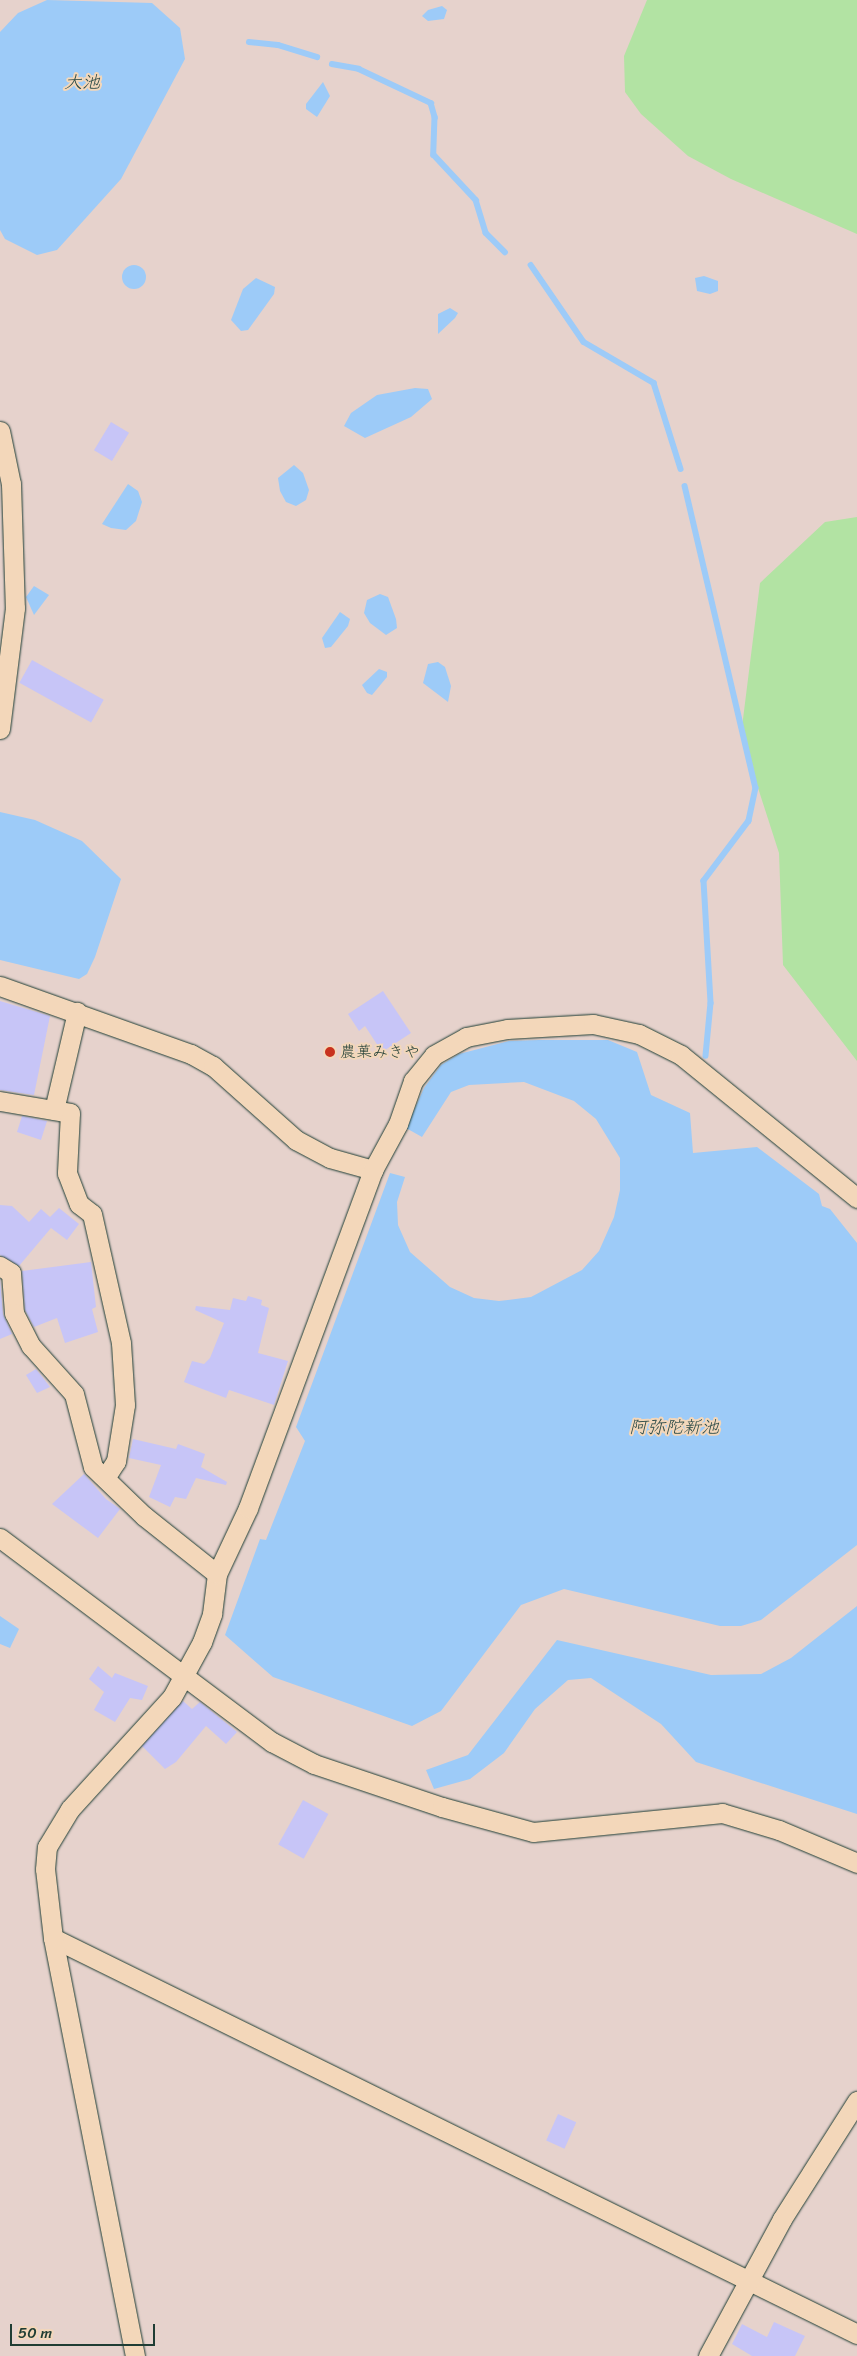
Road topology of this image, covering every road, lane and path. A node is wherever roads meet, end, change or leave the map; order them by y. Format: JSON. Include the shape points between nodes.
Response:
{"nodes":[{"id":1,"x":0,"y":431,"type":"edge"},
{"id":2,"x":0,"y":729,"type":"edge"},
{"id":3,"x":0,"y":986,"type":"edge"},
{"id":4,"x":77,"y":1012,"type":"junction"},
{"id":5,"x":1,"y":1102,"type":"edge"},
{"id":6,"x":54,"y":1110,"type":"junction"},
{"id":7,"x":373,"y":1170,"type":"junction"},
{"id":8,"x":857,"y":1198,"type":"edge"},
{"id":9,"x":0,"y":1266,"type":"edge"},
{"id":10,"x":105,"y":1478,"type":"junction"},
{"id":11,"x":0,"y":1538,"type":"edge"},
{"id":12,"x":217,"y":1574,"type":"junction"},
{"id":13,"x":186,"y":1674,"type":"junction"},
{"id":14,"x":857,"y":1863,"type":"edge"},
{"id":15,"x":53,"y":1938,"type":"junction"},
{"id":16,"x":857,"y":2101,"type":"edge"},
{"id":17,"x":746,"y":2281,"type":"junction"},
{"id":18,"x":857,"y":2334,"type":"edge"},
{"id":19,"x":135,"y":2356,"type":"edge"},
{"id":20,"x":708,"y":2356,"type":"edge"}],
"edges":[{"from":1,"to":2,"type":"street","via":[[11,484],[15,608]]},
{"from":3,"to":4,"type":"street"},
{"from":4,"to":6,"type":"street"},
{"from":4,"to":7,"type":"street","via":[[191,1054],[213,1066],[296,1140],[330,1158]]},
{"from":5,"to":6,"type":"street"},
{"from":6,"to":10,"type":"street","via":[[70,1113],[68,1173],[79,1204],[92,1214],[121,1343],[125,1405],[116,1461]]},
{"from":7,"to":8,"type":"street","via":[[398,1124],[413,1081],[434,1055],[466,1037],[507,1029],[593,1024],[639,1034],[681,1055]]},
{"from":7,"to":12,"type":"street","via":[[248,1508]]},
{"from":9,"to":10,"type":"street","via":[[11,1274],[14,1313],[30,1346],[74,1394],[93,1467]]},
{"from":10,"to":12,"type":"street","via":[[144,1516]]},
{"from":11,"to":13,"type":"street"},
{"from":12,"to":13,"type":"street","via":[[212,1614]]},
{"from":13,"to":14,"type":"street","via":[[284,1750],[442,1807],[533,1832],[722,1813],[779,1830]]},
{"from":13,"to":15,"type":"street","via":[[172,1697],[56,1827],[47,1847],[45,1869]]},
{"from":15,"to":17,"type":"street"},
{"from":15,"to":19,"type":"street"},
{"from":16,"to":17,"type":"street"},
{"from":17,"to":18,"type":"street"},
{"from":17,"to":20,"type":"street"}]}
